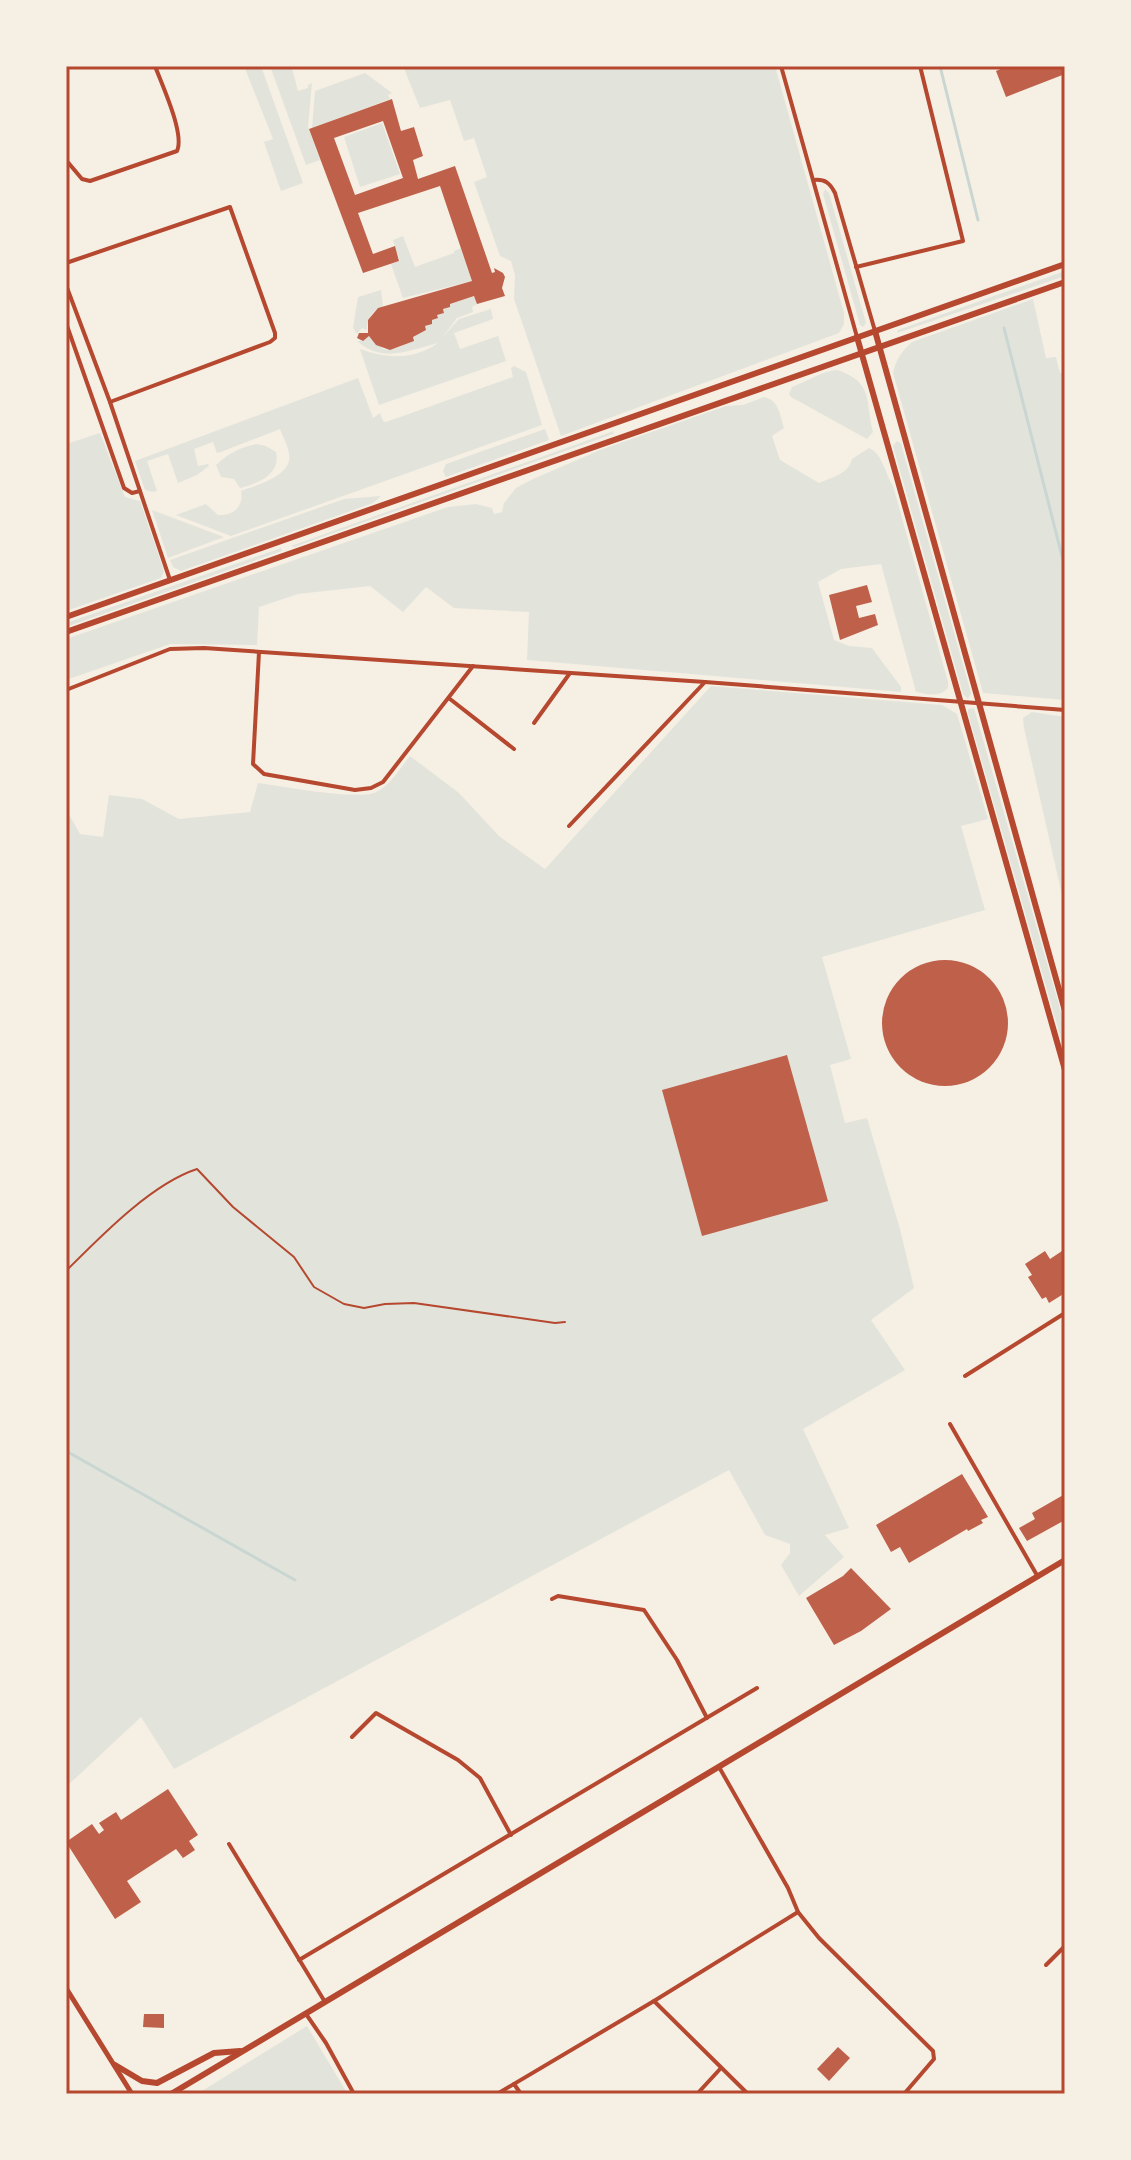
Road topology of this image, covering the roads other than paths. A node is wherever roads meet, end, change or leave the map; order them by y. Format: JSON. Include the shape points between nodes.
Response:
{"nodes":[{"id":1,"x":155,"y":66,"type":"edge"},
{"id":2,"x":781,"y":66,"type":"edge"},
{"id":3,"x":920,"y":66,"type":"edge"},
{"id":4,"x":66,"y":160,"type":"edge"},
{"id":5,"x":814,"y":180,"type":"junction"},
{"id":6,"x":66,"y":263,"type":"edge"},
{"id":7,"x":1065,"y":264,"type":"edge"},
{"id":8,"x":856,"y":267,"type":"junction"},
{"id":9,"x":1065,"y":282,"type":"edge"},
{"id":10,"x":66,"y":285,"type":"edge"},
{"id":11,"x":66,"y":323,"type":"edge"},
{"id":12,"x":875,"y":331,"type":"junction"},
{"id":13,"x":857,"y":337,"type":"junction"},
{"id":14,"x":879,"y":348,"type":"junction"},
{"id":15,"x":862,"y":353,"type":"junction"},
{"id":16,"x":768,"y":370,"type":"junction"},
{"id":17,"x":773,"y":383,"type":"junction"},
{"id":18,"x":110,"y":402,"type":"junction"},
{"id":19,"x":618,"y":423,"type":"junction"},
{"id":20,"x":624,"y":436,"type":"junction"},
{"id":21,"x":140,"y":491,"type":"junction"},
{"id":22,"x":285,"y":540,"type":"junction"},
{"id":23,"x":289,"y":553,"type":"junction"},
{"id":24,"x":170,"y":580,"type":"junction"},
{"id":25,"x":66,"y":617,"type":"edge"},
{"id":26,"x":66,"y":632,"type":"edge"},
{"id":27,"x":259,"y":652,"type":"junction"},
{"id":28,"x":473,"y":666,"type":"junction"},
{"id":29,"x":570,"y":673,"type":"junction"},
{"id":30,"x":705,"y":682,"type":"junction"},
{"id":31,"x":66,"y":690,"type":"edge"},
{"id":32,"x":449,"y":698,"type":"junction"},
{"id":33,"x":960,"y":702,"type":"junction"},
{"id":34,"x":980,"y":704,"type":"junction"},
{"id":35,"x":1065,"y":710,"type":"edge"},
{"id":36,"x":534,"y":723,"type":"dead end"},
{"id":37,"x":514,"y":749,"type":"dead end"},
{"id":38,"x":569,"y":826,"type":"dead end"},
{"id":39,"x":1065,"y":1011,"type":"edge"},
{"id":40,"x":1065,"y":1070,"type":"edge"},
{"id":41,"x":1065,"y":1313,"type":"edge"},
{"id":42,"x":965,"y":1376,"type":"dead end"},
{"id":43,"x":950,"y":1424,"type":"dead end"},
{"id":44,"x":1065,"y":1560,"type":"edge"},
{"id":45,"x":1038,"y":1577,"type":"junction"},
{"id":46,"x":552,"y":1599,"type":"dead end"},
{"id":47,"x":757,"y":1688,"type":"dead end"},
{"id":48,"x":707,"y":1718,"type":"junction"},
{"id":49,"x":352,"y":1737,"type":"dead end"},
{"id":50,"x":719,"y":1767,"type":"junction"},
{"id":51,"x":511,"y":1835,"type":"junction"},
{"id":52,"x":229,"y":1844,"type":"dead end"},
{"id":53,"x":798,"y":1912,"type":"junction"},
{"id":54,"x":1065,"y":1946,"type":"edge"},
{"id":55,"x":299,"y":1960,"type":"junction"},
{"id":56,"x":1046,"y":1965,"type":"dead end"},
{"id":57,"x":66,"y":1988,"type":"edge"},
{"id":58,"x":654,"y":2001,"type":"junction"},
{"id":59,"x":325,"y":2002,"type":"junction"},
{"id":60,"x":306,"y":2014,"type":"junction"},
{"id":61,"x":243,"y":2050,"type":"junction"},
{"id":62,"x":115,"y":2065,"type":"junction"},
{"id":63,"x":721,"y":2068,"type":"junction"},
{"id":64,"x":514,"y":2084,"type":"junction"},
{"id":65,"x":132,"y":2094,"type":"edge"},
{"id":66,"x":171,"y":2094,"type":"edge"},
{"id":67,"x":354,"y":2094,"type":"edge"},
{"id":68,"x":497,"y":2094,"type":"edge"},
{"id":69,"x":521,"y":2094,"type":"edge"},
{"id":70,"x":697,"y":2094,"type":"edge"},
{"id":71,"x":748,"y":2094,"type":"edge"},
{"id":72,"x":904,"y":2094,"type":"edge"}],
"edges":[{"from":1,"to":4,"type":"street","via":[[176,125],[177,151],[90,181]]},
{"from":2,"to":5,"type":"street"},
{"from":3,"to":8,"type":"street","via":[[963,241]]},
{"from":5,"to":8,"type":"street","via":[[831,184]]},
{"from":5,"to":13,"type":"street"},
{"from":6,"to":18,"type":"street","via":[[230,207],[275,333],[270,342]]},
{"from":7,"to":12,"type":"main road"},
{"from":8,"to":12,"type":"street"},
{"from":9,"to":14,"type":"main road"},
{"from":10,"to":18,"type":"street"},
{"from":11,"to":21,"type":"street","via":[[124,488]]},
{"from":12,"to":13,"type":"main road"},
{"from":12,"to":14,"type":"main road"},
{"from":13,"to":15,"type":"main road"},
{"from":13,"to":16,"type":"main road"},
{"from":14,"to":15,"type":"main road"},
{"from":14,"to":34,"type":"main road"},
{"from":15,"to":17,"type":"main road"},
{"from":15,"to":33,"type":"main road"},
{"from":16,"to":17,"type":"main road"},
{"from":16,"to":19,"type":"main road"},
{"from":17,"to":20,"type":"main road"},
{"from":18,"to":21,"type":"street"},
{"from":19,"to":20,"type":"main road"},
{"from":19,"to":22,"type":"main road"},
{"from":20,"to":23,"type":"main road"},
{"from":21,"to":24,"type":"street"},
{"from":22,"to":23,"type":"main road"},
{"from":22,"to":24,"type":"main road"},
{"from":23,"to":26,"type":"main road"},
{"from":24,"to":25,"type":"main road"},
{"from":27,"to":28,"type":"street"},
{"from":27,"to":31,"type":"street","via":[[170,649]]},
{"from":27,"to":32,"type":"street","via":[[251,759],[264,774],[355,790],[371,788],[383,782]]},
{"from":28,"to":29,"type":"street"},
{"from":28,"to":32,"type":"street"},
{"from":29,"to":30,"type":"street"},
{"from":29,"to":36,"type":"street"},
{"from":30,"to":33,"type":"street"},
{"from":30,"to":38,"type":"street"},
{"from":32,"to":37,"type":"street"},
{"from":33,"to":34,"type":"street"},
{"from":33,"to":40,"type":"main road"},
{"from":34,"to":35,"type":"street"},
{"from":34,"to":39,"type":"main road"},
{"from":41,"to":42,"type":"street"},
{"from":43,"to":45,"type":"street"},
{"from":44,"to":45,"type":"main road"},
{"from":45,"to":50,"type":"main road"},
{"from":46,"to":48,"type":"street","via":[[644,1610]]},
{"from":47,"to":48,"type":"street"},
{"from":48,"to":51,"type":"street"},
{"from":49,"to":51,"type":"street","via":[[376,1713],[458,1760],[480,1778]]},
{"from":50,"to":53,"type":"street"},
{"from":50,"to":59,"type":"main road"},
{"from":51,"to":55,"type":"street"},
{"from":52,"to":55,"type":"street"},
{"from":53,"to":58,"type":"street"},
{"from":53,"to":72,"type":"street","via":[[933,2051],[934,2059]]},
{"from":54,"to":56,"type":"street"},
{"from":55,"to":59,"type":"street"},
{"from":57,"to":62,"type":"main road"},
{"from":58,"to":63,"type":"street"},
{"from":58,"to":64,"type":"street"},
{"from":59,"to":60,"type":"main road"},
{"from":60,"to":61,"type":"main road"},
{"from":60,"to":67,"type":"street"},
{"from":61,"to":62,"type":"main road","via":[[214,2053],[157,2083],[142,2081]]},
{"from":61,"to":66,"type":"main road"},
{"from":62,"to":65,"type":"main road"},
{"from":63,"to":70,"type":"street"},
{"from":63,"to":71,"type":"street"},
{"from":64,"to":68,"type":"street"},
{"from":64,"to":69,"type":"street"}]}
